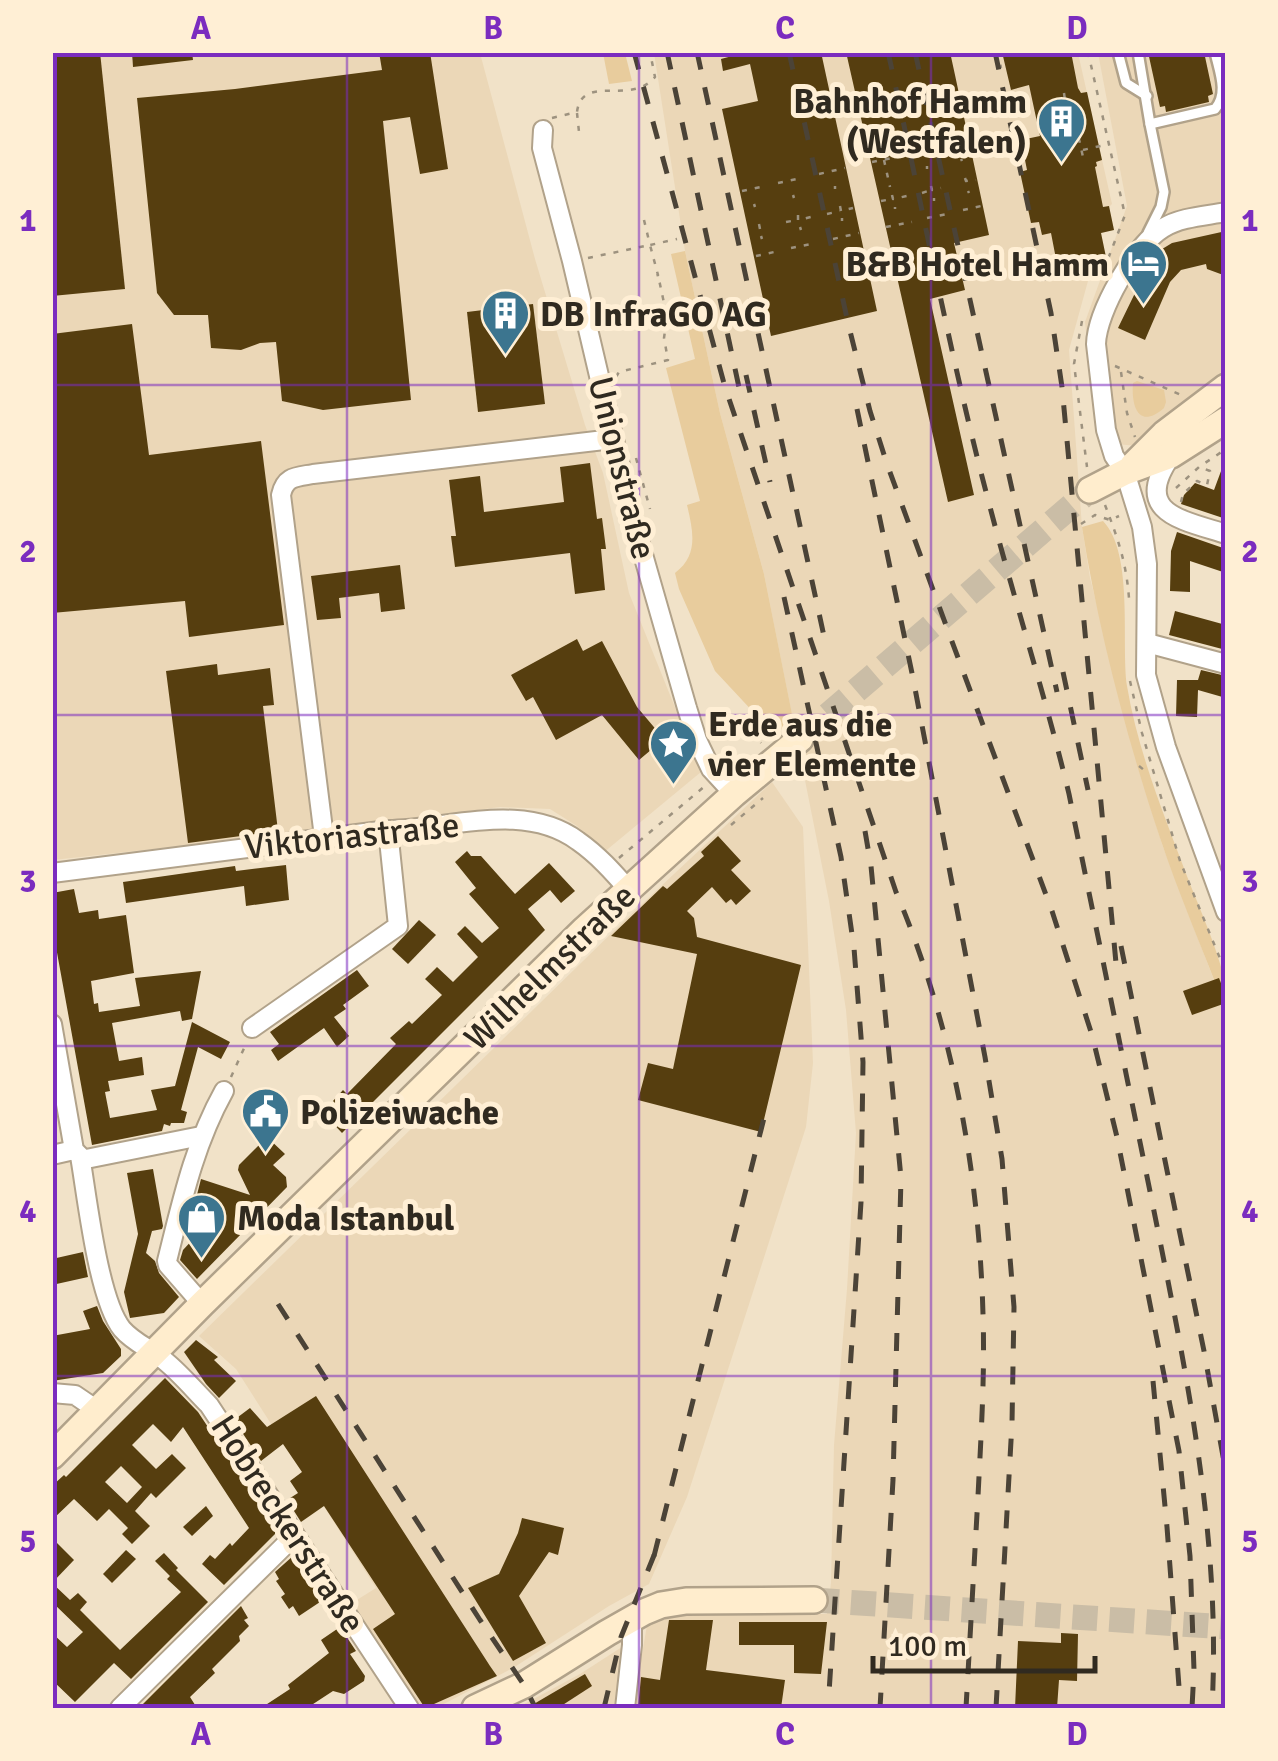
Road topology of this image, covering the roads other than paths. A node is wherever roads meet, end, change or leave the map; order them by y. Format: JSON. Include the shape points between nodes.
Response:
{"nodes":[{"id":1,"x":1118,"y":52,"type":"edge"},
{"id":2,"x":1138,"y":52,"type":"edge"},
{"id":3,"x":1215,"y":52,"type":"edge"},
{"id":4,"x":1147,"y":96,"type":"junction"},
{"id":5,"x":1150,"y":124,"type":"junction"},
{"id":6,"x":542,"y":130,"type":"road end"},
{"id":7,"x":1226,"y":212,"type":"edge"},
{"id":8,"x":1136,"y":252,"type":"junction"},
{"id":9,"x":1226,"y":387,"type":"edge"},
{"id":10,"x":1226,"y":420,"type":"edge"},
{"id":11,"x":614,"y":439,"type":"junction"},
{"id":12,"x":1171,"y":456,"type":"junction"},
{"id":13,"x":1126,"y":472,"type":"junction"},
{"id":14,"x":1089,"y":481,"type":"tunnel mouth"},
{"id":15,"x":1226,"y":534,"type":"edge"},
{"id":16,"x":1147,"y":643,"type":"junction"},
{"id":17,"x":1226,"y":664,"type":"edge"},
{"id":18,"x":800,"y":739,"type":"tunnel mouth"},
{"id":19,"x":734,"y":794,"type":"junction"},
{"id":20,"x":388,"y":830,"type":"junction"},
{"id":21,"x":324,"y":837,"type":"junction"},
{"id":22,"x":52,"y":873,"type":"edge"},
{"id":23,"x":628,"y":890,"type":"junction"},
{"id":24,"x":1226,"y":912,"type":"edge"},
{"id":25,"x":52,"y":1024,"type":"edge"},
{"id":26,"x":252,"y":1028,"type":"road end"},
{"id":27,"x":224,"y":1090,"type":"road end"},
{"id":28,"x":201,"y":1136,"type":"junction"},
{"id":29,"x":52,"y":1155,"type":"edge"},
{"id":30,"x":78,"y":1155,"type":"junction"},
{"id":31,"x":202,"y":1304,"type":"junction"},
{"id":32,"x":153,"y":1352,"type":"junction"},
{"id":33,"x":52,"y":1393,"type":"edge"},
{"id":34,"x":97,"y":1410,"type":"junction"},
{"id":35,"x":52,"y":1456,"type":"edge"},
{"id":36,"x":296,"y":1537,"type":"junction"},
{"id":37,"x":814,"y":1600,"type":"tunnel mouth"},
{"id":38,"x":632,"y":1618,"type":"junction"},
{"id":39,"x":120,"y":1708,"type":"edge"},
{"id":40,"x":409,"y":1708,"type":"edge"},
{"id":41,"x":475,"y":1708,"type":"edge"},
{"id":42,"x":625,"y":1708,"type":"edge"}],
"edges":[{"from":1,"to":4,"type":"lane","via":[[1126,83]]},
{"from":2,"to":4,"type":"lane"},
{"from":3,"to":5,"type":"lane","via":[[1220,104]]},
{"from":4,"to":5,"type":"lane"},
{"from":5,"to":8,"type":"lane","via":[[1164,192]]},
{"from":6,"to":11,"type":"street","name":"Unionstraße"},
{"from":7,"to":8,"type":"street","via":[[1166,226]]},
{"from":8,"to":13,"type":"street","via":[[1098,325],[1106,430]]},
{"from":9,"to":13,"type":"main road"},
{"from":10,"to":12,"type":"main road"},
{"from":11,"to":19,"type":"street","name":"Unionstraße","via":[[696,740]]},
{"from":11,"to":21,"type":"street","via":[[313,474],[284,484]]},
{"from":12,"to":13,"type":"main road"},
{"from":12,"to":15,"type":"street","via":[[1160,472],[1158,499],[1172,518]]},
{"from":13,"to":14,"type":"main road"},
{"from":13,"to":16,"type":"street","via":[[1147,564]]},
{"from":16,"to":17,"type":"street"},
{"from":16,"to":24,"type":"street","via":[[1146,675],[1160,729]]},
{"from":18,"to":19,"type":"main road","name":"Wilhelmstraße"},
{"from":19,"to":23,"type":"main road","name":"Wilhelmstraße"},
{"from":20,"to":21,"type":"street","name":"Viktoriastraße"},
{"from":20,"to":23,"type":"street","name":"Viktoriastraße","via":[[492,820],[551,826],[604,861]]},
{"from":20,"to":26,"type":"street","via":[[398,926]]},
{"from":21,"to":22,"type":"street","name":"Viktoriastraße"},
{"from":23,"to":31,"type":"main road","name":"Wilhelmstraße"},
{"from":25,"to":30,"type":"street","name":"Hobreckerstraße"},
{"from":27,"to":28,"type":"street"},
{"from":28,"to":30,"type":"street"},
{"from":28,"to":31,"type":"street","via":[[167,1260]]},
{"from":29,"to":30,"type":"street"},
{"from":30,"to":32,"type":"street","name":"Hobreckerstraße","via":[[115,1319]]},
{"from":31,"to":32,"type":"main road","name":"Wilhelmstraße"},
{"from":32,"to":34,"type":"main road","name":"Wilhelmstraße"},
{"from":32,"to":36,"type":"street","name":"Hobreckerstraße","via":[[209,1405]]},
{"from":33,"to":34,"type":"street","via":[[75,1395]]},
{"from":34,"to":35,"type":"main road","name":"Wilhelmstraße"},
{"from":36,"to":39,"type":"street"},
{"from":36,"to":40,"type":"street","name":"Hobreckerstraße"},
{"from":37,"to":38,"type":"main road","via":[[686,1601]]},
{"from":38,"to":41,"type":"main road"},
{"from":38,"to":42,"type":"street"}]}
